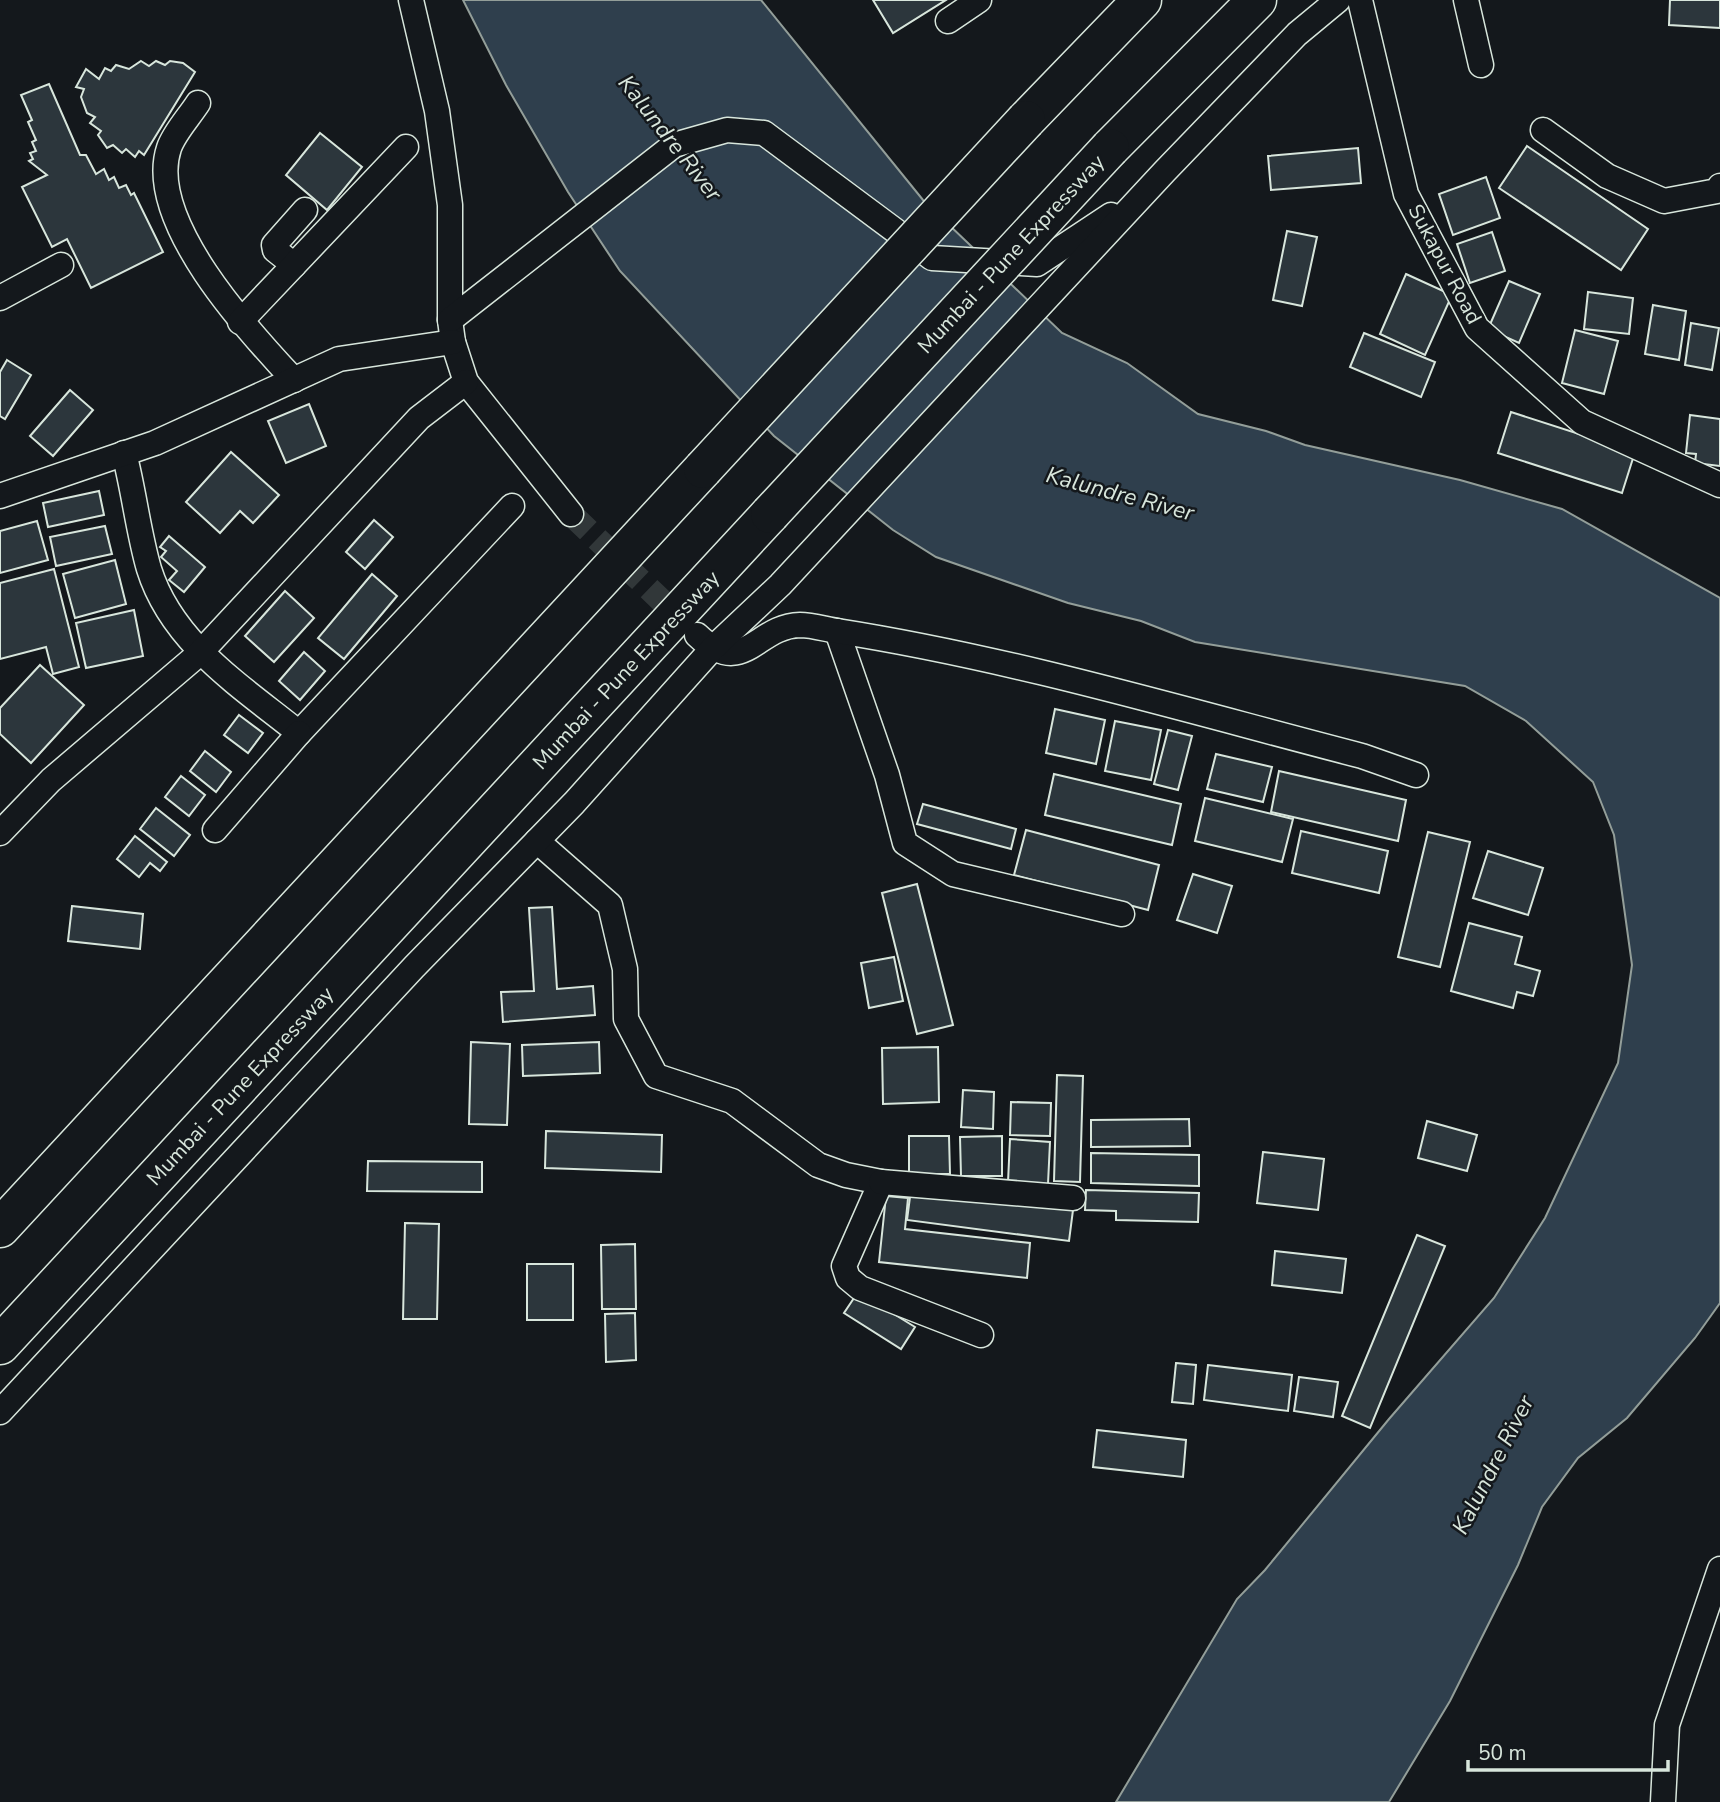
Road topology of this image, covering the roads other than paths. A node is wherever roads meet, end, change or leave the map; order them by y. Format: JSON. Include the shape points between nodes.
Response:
{"nodes":[{"id":1,"x":411,"y":0,"type":"edge"},
{"id":2,"x":979,"y":0,"type":"edge"},
{"id":3,"x":1142,"y":0,"type":"edge"},
{"id":4,"x":1257,"y":0,"type":"edge"},
{"id":5,"x":1338,"y":0,"type":"edge"},
{"id":6,"x":1360,"y":0,"type":"edge"},
{"id":7,"x":1466,"y":0,"type":"edge"},
{"id":8,"x":948,"y":20,"type":"dead end"},
{"id":9,"x":1481,"y":65,"type":"dead end"},
{"id":10,"x":198,"y":103,"type":"dead end"},
{"id":11,"x":1543,"y":130,"type":"dead end"},
{"id":12,"x":406,"y":147,"type":"dead end"},
{"id":13,"x":1720,"y":186,"type":"edge"},
{"id":14,"x":1143,"y":194,"type":"junction"},
{"id":15,"x":305,"y":210,"type":"dead end"},
{"id":16,"x":61,"y":265,"type":"dead end"},
{"id":17,"x":294,"y":265,"type":"junction"},
{"id":18,"x":0,"y":298,"type":"edge"},
{"id":19,"x":240,"y":322,"type":"junction"},
{"id":20,"x":452,"y":331,"type":"junction"},
{"id":21,"x":293,"y":380,"type":"junction"},
{"id":22,"x":466,"y":382,"type":"junction"},
{"id":23,"x":124,"y":453,"type":"junction"},
{"id":24,"x":1720,"y":485,"type":"edge"},
{"id":25,"x":0,"y":496,"type":"edge"},
{"id":26,"x":512,"y":506,"type":"dead end"},
{"id":27,"x":571,"y":513,"type":"tunnel mouth"},
{"id":28,"x":837,"y":631,"type":"junction"},
{"id":29,"x":705,"y":642,"type":"junction"},
{"id":30,"x":200,"y":653,"type":"junction"},
{"id":31,"x":299,"y":733,"type":"junction"},
{"id":32,"x":1416,"y":775,"type":"dead end"},
{"id":33,"x":215,"y":830,"type":"dead end"},
{"id":34,"x":0,"y":833,"type":"edge"},
{"id":35,"x":537,"y":841,"type":"junction"},
{"id":36,"x":1122,"y":914,"type":"dead end"},
{"id":37,"x":881,"y":1182,"type":"junction"},
{"id":38,"x":1073,"y":1198,"type":"dead end"},
{"id":39,"x":0,"y":1228,"type":"edge"},
{"id":40,"x":981,"y":1335,"type":"dead end"},
{"id":41,"x":0,"y":1345,"type":"edge"},
{"id":42,"x":0,"y":1412,"type":"edge"},
{"id":43,"x":1720,"y":1569,"type":"edge"},
{"id":44,"x":1663,"y":1802,"type":"edge"}],
"edges":[{"from":1,"to":20,"type":"street","via":[[437,111],[450,205]]},
{"from":2,"to":8,"type":"street"},
{"from":3,"to":39,"type":"highway","bridge":true},
{"from":4,"to":41,"type":"highway","name":"Mumbai - Pune Expressway","bridge":true,"via":[[1110,148]]},
{"from":5,"to":14,"type":"street","via":[[1297,34]]},
{"from":6,"to":24,"type":"street","name":"Sukapur Road","via":[[1406,194],[1477,328],[1582,422]]},
{"from":7,"to":9,"type":"street"},
{"from":10,"to":19,"type":"street","via":[[169,148],[166,183],[179,225],[202,270]]},
{"from":11,"to":13,"type":"street","via":[[1607,176],[1664,201],[1717,191]]},
{"from":12,"to":17,"type":"street"},
{"from":14,"to":20,"type":"street","via":[[1037,264],[932,258],[764,133],[727,130],[674,145]]},
{"from":14,"to":29,"type":"street","via":[[780,585]]},
{"from":15,"to":17,"type":"street","via":[[274,245]]},
{"from":16,"to":18,"type":"street"},
{"from":17,"to":19,"type":"street"},
{"from":19,"to":21,"type":"street"},
{"from":20,"to":21,"type":"street","via":[[340,359]]},
{"from":20,"to":22,"type":"street"},
{"from":21,"to":23,"type":"street"},
{"from":22,"to":27,"type":"street"},
{"from":22,"to":30,"type":"street","via":[[419,418]]},
{"from":23,"to":25,"type":"street"},
{"from":23,"to":30,"type":"street","via":[[149,569],[164,603]]},
{"from":26,"to":31,"type":"street"},
{"from":28,"to":29,"type":"street","via":[[799,625],[772,633],[751,649],[734,654]]},
{"from":28,"to":32,"type":"street","via":[[962,652],[1363,756]]},
{"from":28,"to":36,"type":"street","via":[[887,775],[905,843],[954,874]]},
{"from":29,"to":35,"type":"street"},
{"from":30,"to":31,"type":"street"},
{"from":30,"to":34,"type":"street","via":[[51,780]]},
{"from":31,"to":33,"type":"street"},
{"from":35,"to":37,"type":"street","via":[[610,905],[625,969],[626,1019],[656,1076],[732,1101],[818,1165]]},
{"from":35,"to":42,"type":"street"},
{"from":37,"to":38,"type":"street"},
{"from":37,"to":40,"type":"street","via":[[844,1266],[848,1278],[860,1288]]},
{"from":43,"to":44,"type":"street","via":[[1667,1726]]}]}
